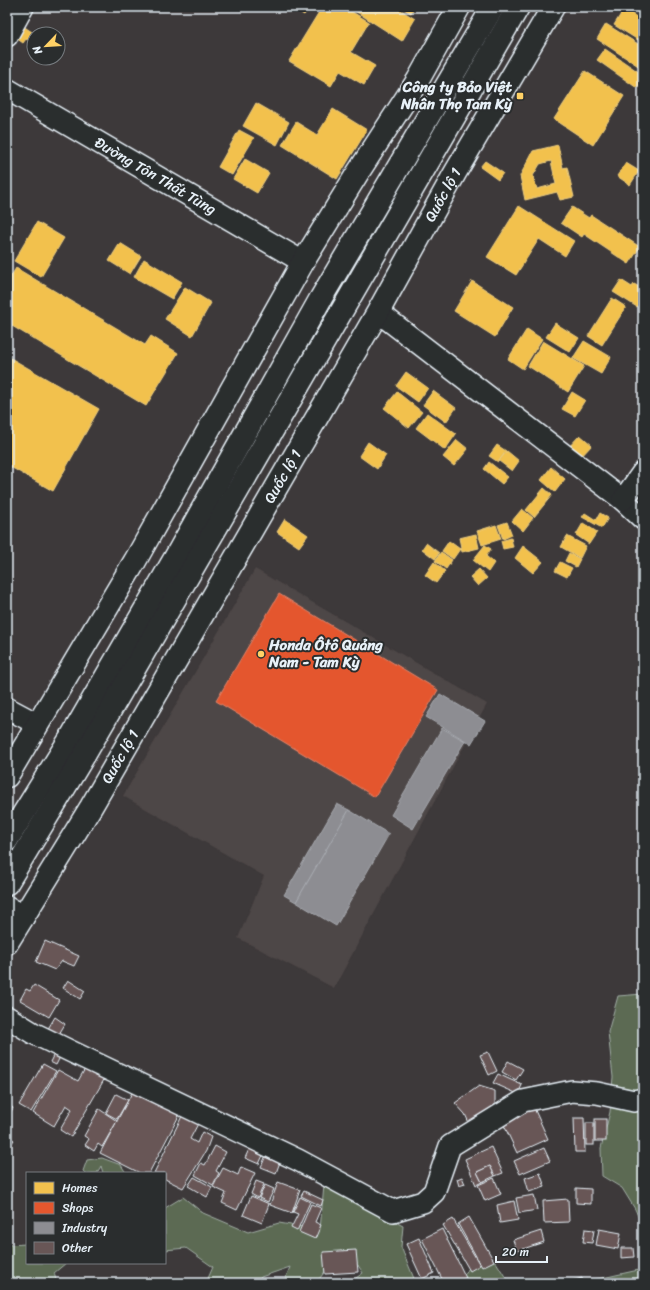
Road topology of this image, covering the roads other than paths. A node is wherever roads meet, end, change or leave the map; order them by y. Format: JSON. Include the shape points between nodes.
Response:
{"nodes":[{"id":1,"x":23,"y":7,"type":"edge"},
{"id":2,"x":459,"y":7,"type":"edge"},
{"id":3,"x":493,"y":7,"type":"edge"},
{"id":4,"x":518,"y":7,"type":"edge"},
{"id":5,"x":553,"y":7,"type":"edge"},
{"id":6,"x":7,"y":36,"type":"edge"},
{"id":7,"x":418,"y":80,"type":"junction"},
{"id":8,"x":7,"y":89,"type":"edge"},
{"id":9,"x":442,"y":94,"type":"junction"},
{"id":10,"x":357,"y":174,"type":"junction"},
{"id":11,"x":385,"y":190,"type":"junction"},
{"id":12,"x":303,"y":262,"type":"junction"},
{"id":13,"x":378,"y":312,"type":"junction"},
{"id":14,"x":643,"y":472,"type":"edge"},
{"id":15,"x":623,"y":500,"type":"junction"},
{"id":16,"x":643,"y":519,"type":"edge"},
{"id":17,"x":135,"y":561,"type":"junction"},
{"id":18,"x":163,"y":579,"type":"junction"},
{"id":19,"x":7,"y":708,"type":"edge"},
{"id":20,"x":37,"y":724,"type":"junction"},
{"id":21,"x":7,"y":776,"type":"edge"},
{"id":22,"x":7,"y":840,"type":"edge"},
{"id":23,"x":7,"y":883,"type":"edge"},
{"id":24,"x":15,"y":912,"type":"edge"},
{"id":25,"x":7,"y":943,"type":"edge"},
{"id":26,"x":7,"y":1017,"type":"edge"},
{"id":27,"x":643,"y":1099,"type":"edge"}],
"edges":[{"from":1,"to":6,"type":"street"},
{"from":2,"to":7,"type":"highway"},
{"from":3,"to":9,"type":"highway"},
{"from":4,"to":23,"type":"highway","name":"Quốc lộ 1","via":[[94,738]]},
{"from":5,"to":13,"type":"highway","name":"Quốc lộ 1","via":[[455,173]]},
{"from":7,"to":9,"type":"highway"},
{"from":7,"to":10,"type":"highway"},
{"from":8,"to":12,"type":"street","name":"Đường Tôn Thất Tùng"},
{"from":9,"to":11,"type":"highway"},
{"from":10,"to":11,"type":"highway"},
{"from":10,"to":12,"type":"highway"},
{"from":11,"to":18,"type":"highway","via":[[317,305]]},
{"from":12,"to":17,"type":"highway"},
{"from":13,"to":15,"type":"street"},
{"from":13,"to":24,"type":"highway","name":"Quốc lộ 1","via":[[91,807]]},
{"from":14,"to":15,"type":"street"},
{"from":15,"to":16,"type":"street"},
{"from":17,"to":18,"type":"highway"},
{"from":17,"to":20,"type":"highway"},
{"from":18,"to":22,"type":"highway","via":[[70,739]]},
{"from":19,"to":20,"type":"street"},
{"from":20,"to":21,"type":"highway"},
{"from":24,"to":25,"type":"highway","name":"Quốc lộ 1"},
{"from":26,"to":27,"type":"street","via":[[33,1033],[298,1160],[393,1211],[423,1202],[434,1192],[450,1146],[522,1101],[572,1091],[597,1092],[634,1101]]}]}
